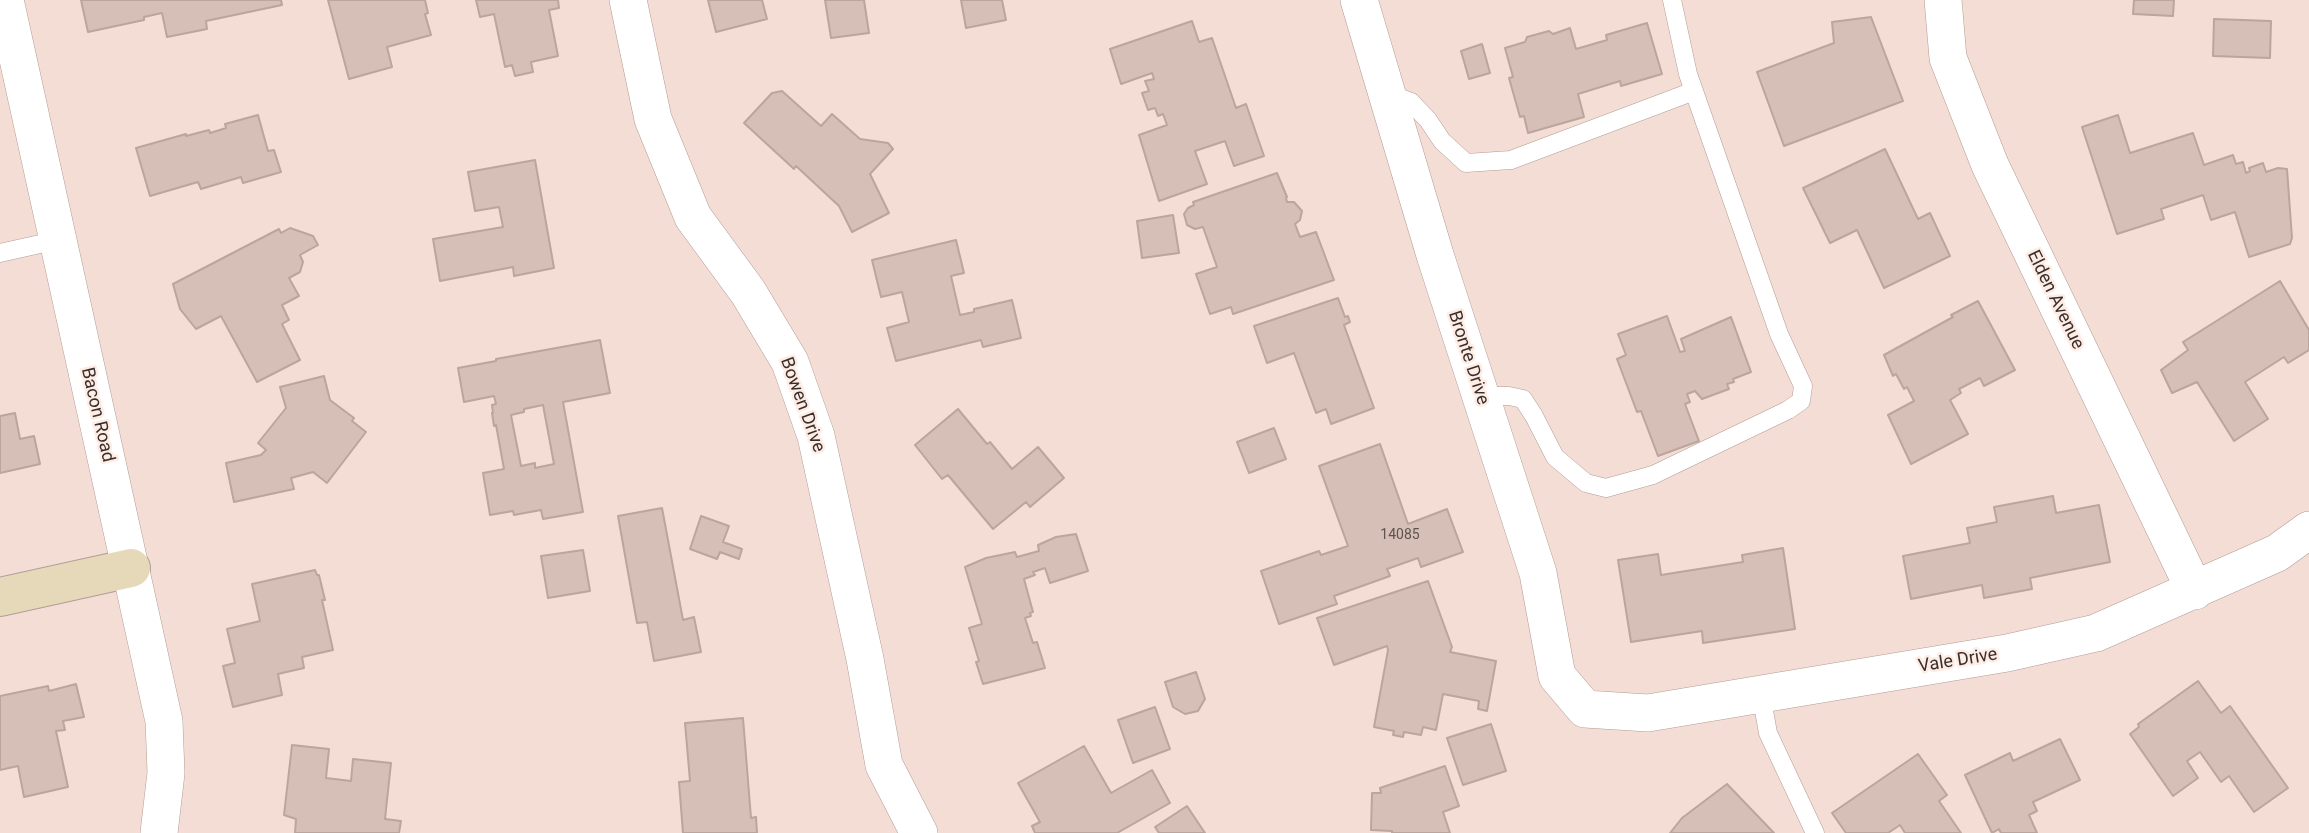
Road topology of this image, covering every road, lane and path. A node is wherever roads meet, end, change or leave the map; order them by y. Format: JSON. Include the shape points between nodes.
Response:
{"nodes":[{"id":1,"x":5,"y":0,"type":"edge"},
{"id":2,"x":628,"y":0,"type":"edge"},
{"id":3,"x":1359,"y":0,"type":"edge"},
{"id":4,"x":1672,"y":0,"type":"edge"},
{"id":5,"x":1943,"y":0,"type":"edge"},
{"id":6,"x":1694,"y":91,"type":"junction"},
{"id":7,"x":1390,"y":103,"type":"junction"},
{"id":8,"x":58,"y":240,"type":"junction"},
{"id":9,"x":0,"y":253,"type":"edge"},
{"id":10,"x":1480,"y":396,"type":"junction"},
{"id":11,"x":2309,"y":530,"type":"edge"},
{"id":12,"x":131,"y":568,"type":"junction"},
{"id":13,"x":2195,"y":591,"type":"junction"},
{"id":14,"x":0,"y":597,"type":"edge"},
{"id":15,"x":1762,"y":694,"type":"junction"},
{"id":16,"x":1585,"y":709,"type":"joint"},
{"id":17,"x":159,"y":833,"type":"edge"},
{"id":18,"x":919,"y":833,"type":"edge"},
{"id":19,"x":1815,"y":833,"type":"edge"}],
"edges":[{"from":1,"to":8,"type":"street","name":"Bacon Road"},
{"from":2,"to":18,"type":"street","name":"Bowen Drive","via":[[653,119],[693,217],[748,292],[790,362],[817,436],[884,765]]},
{"from":3,"to":7,"type":"street","name":"Bronte Drive"},
{"from":4,"to":6,"type":"lane"},
{"from":5,"to":13,"type":"street","name":"Elden Avenue","via":[[1948,58],[1990,166]]},
{"from":6,"to":7,"type":"lane","via":[[1511,160],[1466,163],[1410,102],[1400,98]]},
{"from":6,"to":10,"type":"lane","via":[[1779,334],[1803,386],[1801,401],[1653,475],[1606,488],[1586,483],[1555,457],[1523,399]]},
{"from":7,"to":10,"type":"street","name":"Bronte Drive"},
{"from":8,"to":9,"type":"lane"},
{"from":8,"to":12,"type":"street","name":"Bacon Road"},
{"from":10,"to":16,"type":"street","name":"Bronte Drive","via":[[1538,573],[1557,676]]},
{"from":11,"to":13,"type":"street","name":"Vale Drive","via":[[2277,552]]},
{"from":12,"to":14,"type":"street"},
{"from":12,"to":17,"type":"street","name":"Bacon Road","via":[[164,721],[166,774]]},
{"from":13,"to":15,"type":"street","name":"Vale Drive","via":[[2096,634]]},
{"from":15,"to":16,"type":"street","name":"Vale Drive","via":[[1648,713]]},
{"from":15,"to":19,"type":"lane","via":[[1768,733]]}]}
